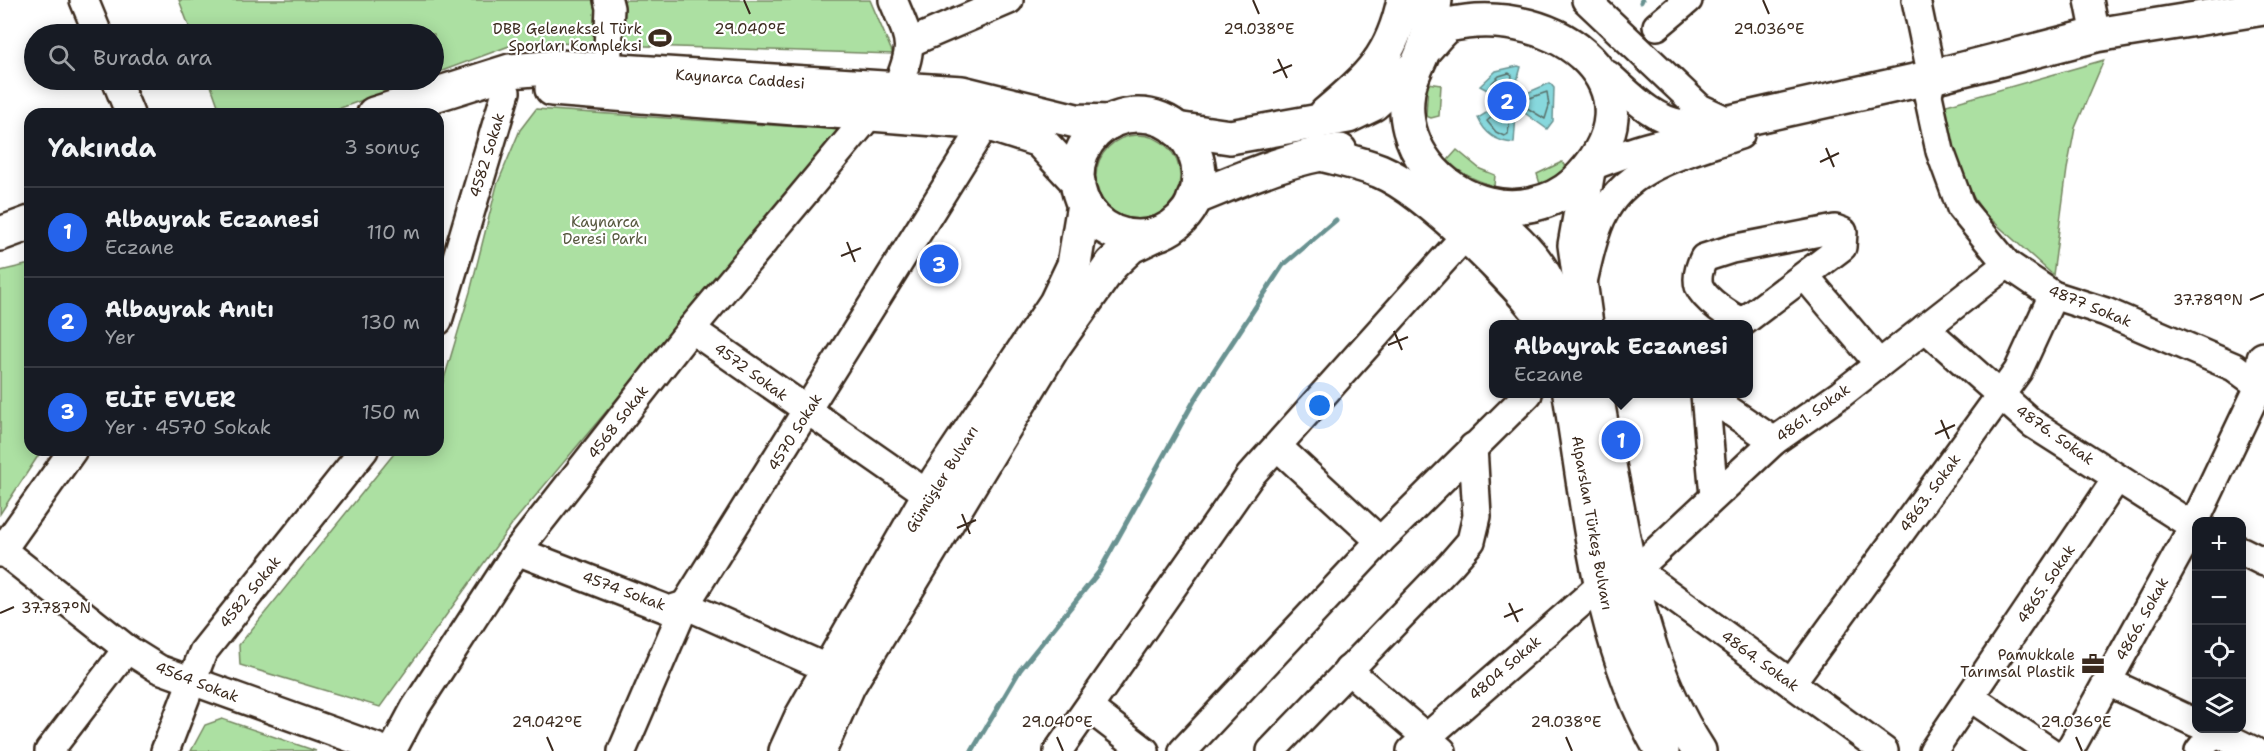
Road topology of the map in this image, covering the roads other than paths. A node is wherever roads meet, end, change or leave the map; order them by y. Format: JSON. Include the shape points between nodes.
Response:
{"nodes":[{"id":1,"x":84,"y":0,"type":"edge"},
{"id":2,"x":608,"y":0,"type":"edge"},
{"id":3,"x":893,"y":0,"type":"edge"},
{"id":4,"x":1009,"y":0,"type":"edge"},
{"id":5,"x":1404,"y":0,"type":"edge"},
{"id":6,"x":1435,"y":0,"type":"edge"},
{"id":7,"x":1586,"y":0,"type":"edge"},
{"id":8,"x":1688,"y":0,"type":"edge"},
{"id":9,"x":1916,"y":0,"type":"edge"},
{"id":10,"x":2089,"y":0,"type":"edge"},
{"id":11,"x":1537,"y":4,"type":"edge"},
{"id":12,"x":2264,"y":8,"type":"edge"},
{"id":13,"x":94,"y":24,"type":"edge"},
{"id":14,"x":2264,"y":25,"type":"edge"},
{"id":15,"x":1657,"y":26,"type":"dead end"},
{"id":16,"x":2096,"y":34,"type":"junction"},
{"id":17,"x":911,"y":42,"type":"junction"},
{"id":18,"x":1419,"y":59,"type":"junction"},
{"id":19,"x":607,"y":69,"type":"junction"},
{"id":20,"x":1608,"y":75,"type":"junction"},
{"id":21,"x":1930,"y":86,"type":"junction"},
{"id":22,"x":896,"y":89,"type":"junction"},
{"id":23,"x":120,"y":90,"type":"edge"},
{"id":24,"x":506,"y":93,"type":"junction"},
{"id":25,"x":128,"y":108,"type":"edge"},
{"id":26,"x":393,"y":108,"type":"edge"},
{"id":27,"x":872,"y":112,"type":"junction"},
{"id":28,"x":444,"y":114,"type":"edge"},
{"id":29,"x":1319,"y":121,"type":"junction"},
{"id":30,"x":1110,"y":122,"type":"junction"},
{"id":31,"x":987,"y":123,"type":"junction"},
{"id":32,"x":1176,"y":129,"type":"junction"},
{"id":33,"x":1735,"y":129,"type":"junction"},
{"id":34,"x":1318,"y":153,"type":"junction"},
{"id":35,"x":1428,"y":168,"type":"junction"},
{"id":36,"x":1590,"y":168,"type":"junction"},
{"id":37,"x":1081,"y":193,"type":"junction"},
{"id":38,"x":1194,"y":198,"type":"junction"},
{"id":39,"x":1471,"y":200,"type":"junction"},
{"id":40,"x":24,"y":225,"type":"edge"},
{"id":41,"x":0,"y":234,"type":"edge"},
{"id":42,"x":1154,"y":235,"type":"junction"},
{"id":43,"x":1465,"y":236,"type":"junction"},
{"id":44,"x":24,"y":241,"type":"edge"},
{"id":45,"x":0,"y":247,"type":"edge"},
{"id":46,"x":2007,"y":264,"type":"junction"},
{"id":47,"x":1805,"y":276,"type":"junction"},
{"id":48,"x":2053,"y":295,"type":"junction"},
{"id":49,"x":444,"y":301,"type":"edge"},
{"id":50,"x":1583,"y":309,"type":"edge"},
{"id":51,"x":1545,"y":320,"type":"edge"},
{"id":52,"x":1560,"y":320,"type":"edge"},
{"id":53,"x":1740,"y":320,"type":"edge"},
{"id":54,"x":1746,"y":320,"type":"edge"},
{"id":55,"x":1925,"y":328,"type":"junction"},
{"id":56,"x":691,"y":329,"type":"junction"},
{"id":57,"x":1879,"y":364,"type":"junction"},
{"id":58,"x":2262,"y":378,"type":"edge"},
{"id":59,"x":2001,"y":395,"type":"junction"},
{"id":60,"x":1523,"y":398,"type":"edge"},
{"id":61,"x":1571,"y":398,"type":"edge"},
{"id":62,"x":1597,"y":398,"type":"edge"},
{"id":63,"x":1705,"y":398,"type":"edge"},
{"id":64,"x":1712,"y":398,"type":"edge"},
{"id":65,"x":807,"y":412,"type":"junction"},
{"id":66,"x":1774,"y":441,"type":"junction"},
{"id":67,"x":1278,"y":447,"type":"junction"},
{"id":68,"x":1473,"y":447,"type":"junction"},
{"id":69,"x":69,"y":456,"type":"edge"},
{"id":70,"x":359,"y":456,"type":"edge"},
{"id":71,"x":2117,"y":478,"type":"junction"},
{"id":72,"x":929,"y":495,"type":"junction"},
{"id":73,"x":1714,"y":496,"type":"junction"},
{"id":74,"x":2199,"y":517,"type":"edge"},
{"id":75,"x":2192,"y":526,"type":"edge"},
{"id":76,"x":2192,"y":531,"type":"edge"},
{"id":77,"x":1380,"y":541,"type":"junction"},
{"id":78,"x":517,"y":550,"type":"junction"},
{"id":79,"x":1,"y":552,"type":"edge"},
{"id":80,"x":2246,"y":553,"type":"edge"},
{"id":81,"x":2264,"y":562,"type":"edge"},
{"id":82,"x":1633,"y":571,"type":"junction"},
{"id":83,"x":1600,"y":586,"type":"junction"},
{"id":84,"x":685,"y":605,"type":"junction"},
{"id":85,"x":127,"y":648,"type":"junction"},
{"id":86,"x":829,"y":669,"type":"junction"},
{"id":87,"x":1348,"y":670,"type":"junction"},
{"id":88,"x":192,"y":682,"type":"junction"},
{"id":89,"x":2108,"y":682,"type":"junction"},
{"id":90,"x":1791,"y":683,"type":"junction"},
{"id":91,"x":1970,"y":697,"type":"junction"},
{"id":92,"x":1089,"y":708,"type":"junction"},
{"id":93,"x":2204,"y":734,"type":"edge"},
{"id":94,"x":1426,"y":746,"type":"edge"},
{"id":95,"x":49,"y":751,"type":"edge"},
{"id":96,"x":165,"y":751,"type":"edge"},
{"id":97,"x":387,"y":751,"type":"edge"},
{"id":98,"x":392,"y":751,"type":"edge"},
{"id":99,"x":622,"y":751,"type":"edge"},
{"id":100,"x":786,"y":751,"type":"edge"},
{"id":101,"x":819,"y":751,"type":"edge"},
{"id":102,"x":1058,"y":751,"type":"edge"},
{"id":103,"x":1145,"y":751,"type":"edge"},
{"id":104,"x":1183,"y":751,"type":"edge"},
{"id":105,"x":1271,"y":751,"type":"edge"},
{"id":106,"x":1662,"y":751,"type":"edge"},
{"id":107,"x":1699,"y":751,"type":"edge"},
{"id":108,"x":1884,"y":751,"type":"edge"},
{"id":109,"x":1934,"y":751,"type":"edge"},
{"id":110,"x":2049,"y":751,"type":"edge"},
{"id":111,"x":2069,"y":751,"type":"edge"},
{"id":112,"x":2254,"y":751,"type":"edge"}],
"edges":[{"from":1,"to":13,"type":"street"},
{"from":2,"to":19,"type":"street"},
{"from":3,"to":17,"type":"street"},
{"from":4,"to":17,"type":"street"},
{"from":5,"to":29,"type":"main road","via":[[1384,57]]},
{"from":6,"to":18,"type":"main road"},
{"from":7,"to":33,"type":"street","via":[[1700,108]]},
{"from":8,"to":15,"type":"street"},
{"from":9,"to":21,"type":"street","name":"4877 Sokak"},
{"from":10,"to":16,"type":"street"},
{"from":11,"to":18,"type":"main road","via":[[1509,3],[1475,9],[1446,26]]},
{"from":11,"to":20,"type":"main road","via":[[1571,23],[1593,46]]},
{"from":12,"to":16,"type":"main road"},
{"from":14,"to":21,"type":"main road","via":[[2103,48]]},
{"from":16,"to":21,"type":"main road"},
{"from":17,"to":22,"type":"street"},
{"from":18,"to":29,"type":"main road","name":"Kaynarca Caddesi","via":[[1372,104],[1348,116]]},
{"from":18,"to":35,"type":"main road","via":[[1408,93],[1408,119],[1415,145]]},
{"from":19,"to":22,"type":"main road","name":"Kaynarca Caddesi"},
{"from":19,"to":26,"type":"main road","name":"Kaynarca Caddesi","via":[[558,67],[510,71]]},
{"from":20,"to":33,"type":"street","via":[[1648,110],[1663,117],[1682,124]]},
{"from":20,"to":36,"type":"main road","via":[[1612,106],[1607,138]]},
{"from":21,"to":33,"type":"main road"},
{"from":21,"to":46,"type":"street","name":"4877 Sokak","via":[[1940,151],[1961,208]]},
{"from":22,"to":30,"type":"main road","name":"Kaynarca Caddesi","via":[[962,93],[1076,121]]},
{"from":23,"to":25,"type":"street"},
{"from":24,"to":27,"type":"main road","name":"Kaynarca Caddesi","via":[[538,88]]},
{"from":24,"to":28,"type":"main road","name":"Kaynarca Caddesi"},
{"from":24,"to":49,"type":"street","name":"4582 Sokak"},
{"from":27,"to":31,"type":"main road","name":"Kaynarca Caddesi"},
{"from":27,"to":56,"type":"street","name":"4568 Sokak"},
{"from":29,"to":32,"type":"main road","name":"Kaynarca Caddesi","via":[[1230,136]]},
{"from":30,"to":32,"type":"main road","name":"Kaynarca Caddesi","via":[[1128,115],[1148,115]]},
{"from":30,"to":37,"type":"main road","name":"Kaynarca Caddesi","via":[[1094,133],[1083,149],[1078,168]]},
{"from":31,"to":37,"type":"main road","name":"Kaynarca Caddesi","via":[[1039,140]]},
{"from":31,"to":65,"type":"street","name":"4570 Sokak"},
{"from":32,"to":38,"type":"main road","name":"Kaynarca Caddesi","via":[[1195,152],[1199,172]]},
{"from":33,"to":36,"type":"street","via":[[1668,141]]},
{"from":33,"to":50,"type":"street","via":[[1653,166],[1625,187],[1602,218],[1594,238]]},
{"from":34,"to":35,"type":"main road","via":[[1380,150]]},
{"from":34,"to":38,"type":"main road"},
{"from":34,"to":43,"type":"main road","via":[[1380,172],[1414,192]]},
{"from":35,"to":39,"type":"main road","via":[[1447,187]]},
{"from":36,"to":39,"type":"main road","via":[[1568,190],[1537,204],[1503,208]]},
{"from":36,"to":50,"type":"main road","via":[[1575,245]]},
{"from":37,"to":42,"type":"main road","name":"Kaynarca Caddesi","via":[[1097,221],[1113,231],[1133,237]]},
{"from":37,"to":72,"type":"main road","name":"Gümüşler Bulvarı","via":[[1074,265],[1056,303]]},
{"from":38,"to":42,"type":"main road","name":"Kaynarca Caddesi","via":[[1173,226]]},
{"from":39,"to":52,"type":"main road","via":[[1534,257],[1552,289]]},
{"from":40,"to":41,"type":"main road"},
{"from":42,"to":101,"type":"main road","name":"Gümüşler Bulvarı","via":[[1131,246],[1112,264],[1053,347],[848,686]]},
{"from":43,"to":51,"type":"main road"},
{"from":43,"to":67,"type":"street"},
{"from":44,"to":45,"type":"main road"},
{"from":46,"to":48,"type":"street","name":"4877 Sokak"},
{"from":46,"to":55,"type":"street","name":"4861. Sokak"},
{"from":47,"to":53,"type":"street","via":[[1842,247],[1843,232],[1835,229],[1704,258],[1698,269],[1699,286],[1712,301]]},
{"from":47,"to":54,"type":"street"},
{"from":47,"to":57,"type":"street"},
{"from":48,"to":58,"type":"street","name":"4877 Sokak","via":[[2106,312]]},
{"from":48,"to":59,"type":"street","name":"4863. Sokak","via":[[2018,371]]},
{"from":55,"to":57,"type":"street","name":"4861. Sokak"},
{"from":55,"to":59,"type":"street","name":"4876. Sokak"},
{"from":56,"to":65,"type":"street","name":"4572 Sokak"},
{"from":56,"to":78,"type":"street","name":"4568 Sokak"},
{"from":57,"to":66,"type":"street","name":"4861. Sokak"},
{"from":58,"to":74,"type":"street","name":"4866. Sokak"},
{"from":59,"to":71,"type":"street","name":"4876. Sokak","via":[[2033,424]]},
{"from":59,"to":90,"type":"street","name":"4863. Sokak"},
{"from":60,"to":68,"type":"street"},
{"from":61,"to":83,"type":"main road","name":"Alparslan Türkeş Bulvarı"},
{"from":62,"to":82,"type":"main road","name":"Alparslan Türkeş Bulvarı"},
{"from":63,"to":73,"type":"street"},
{"from":64,"to":66,"type":"street"},
{"from":65,"to":72,"type":"street","name":"4572 Sokak"},
{"from":65,"to":84,"type":"street","name":"4570 Sokak"},
{"from":66,"to":73,"type":"street","name":"4861. Sokak"},
{"from":67,"to":77,"type":"street"},
{"from":67,"to":92,"type":"street","via":[[1250,476]]},
{"from":68,"to":77,"type":"street"},
{"from":68,"to":87,"type":"street","via":[[1477,516],[1471,541]]},
{"from":69,"to":79,"type":"street"},
{"from":70,"to":88,"type":"street","name":"4582 Sokak","via":[[203,652]]},
{"from":71,"to":75,"type":"street","name":"4876. Sokak"},
{"from":71,"to":91,"type":"street","name":"4865. Sokak"},
{"from":72,"to":86,"type":"main road","name":"Gümüşler Bulvarı"},
{"from":73,"to":82,"type":"street","name":"4861. Sokak"},
{"from":76,"to":89,"type":"street","name":"4866. Sokak"},
{"from":77,"to":104,"type":"street"},
{"from":78,"to":84,"type":"street","name":"4574 Sokak","via":[[669,610]]},
{"from":78,"to":98,"type":"street","name":"4568 Sokak","via":[[415,708]]},
{"from":79,"to":85,"type":"street","name":"4564 Sokak"},
{"from":80,"to":81,"type":"street"},
{"from":82,"to":90,"type":"street","name":"4864. Sokak"},
{"from":82,"to":107,"type":"main road","name":"Alparslan Türkeş Bulvarı","via":[[1640,622],[1656,667],[1681,723]]},
{"from":83,"to":94,"type":"street","name":"4804 Sokak"},
{"from":83,"to":106,"type":"main road","name":"Alparslan Türkeş Bulvarı","via":[[1624,670]]},
{"from":84,"to":86,"type":"street","name":"4574 Sokak"},
{"from":84,"to":99,"type":"street","name":"4570 Sokak"},
{"from":85,"to":88,"type":"street","name":"4564 Sokak","via":[[159,669]]},
{"from":85,"to":95,"type":"street"},
{"from":86,"to":100,"type":"main road","name":"Gümüşler Bulvarı"},
{"from":87,"to":94,"type":"street"},
{"from":87,"to":105,"type":"street"},
{"from":88,"to":96,"type":"street","name":"4582 Sokak"},
{"from":88,"to":97,"type":"street","name":"4564 Sokak"},
{"from":89,"to":93,"type":"street"},
{"from":89,"to":111,"type":"street","name":"4866. Sokak"},
{"from":90,"to":108,"type":"street","name":"4864. Sokak"},
{"from":91,"to":109,"type":"street","name":"4865. Sokak"},
{"from":91,"to":110,"type":"street"},
{"from":92,"to":102,"type":"street"},
{"from":92,"to":103,"type":"street"},
{"from":93,"to":112,"type":"street"}]}
